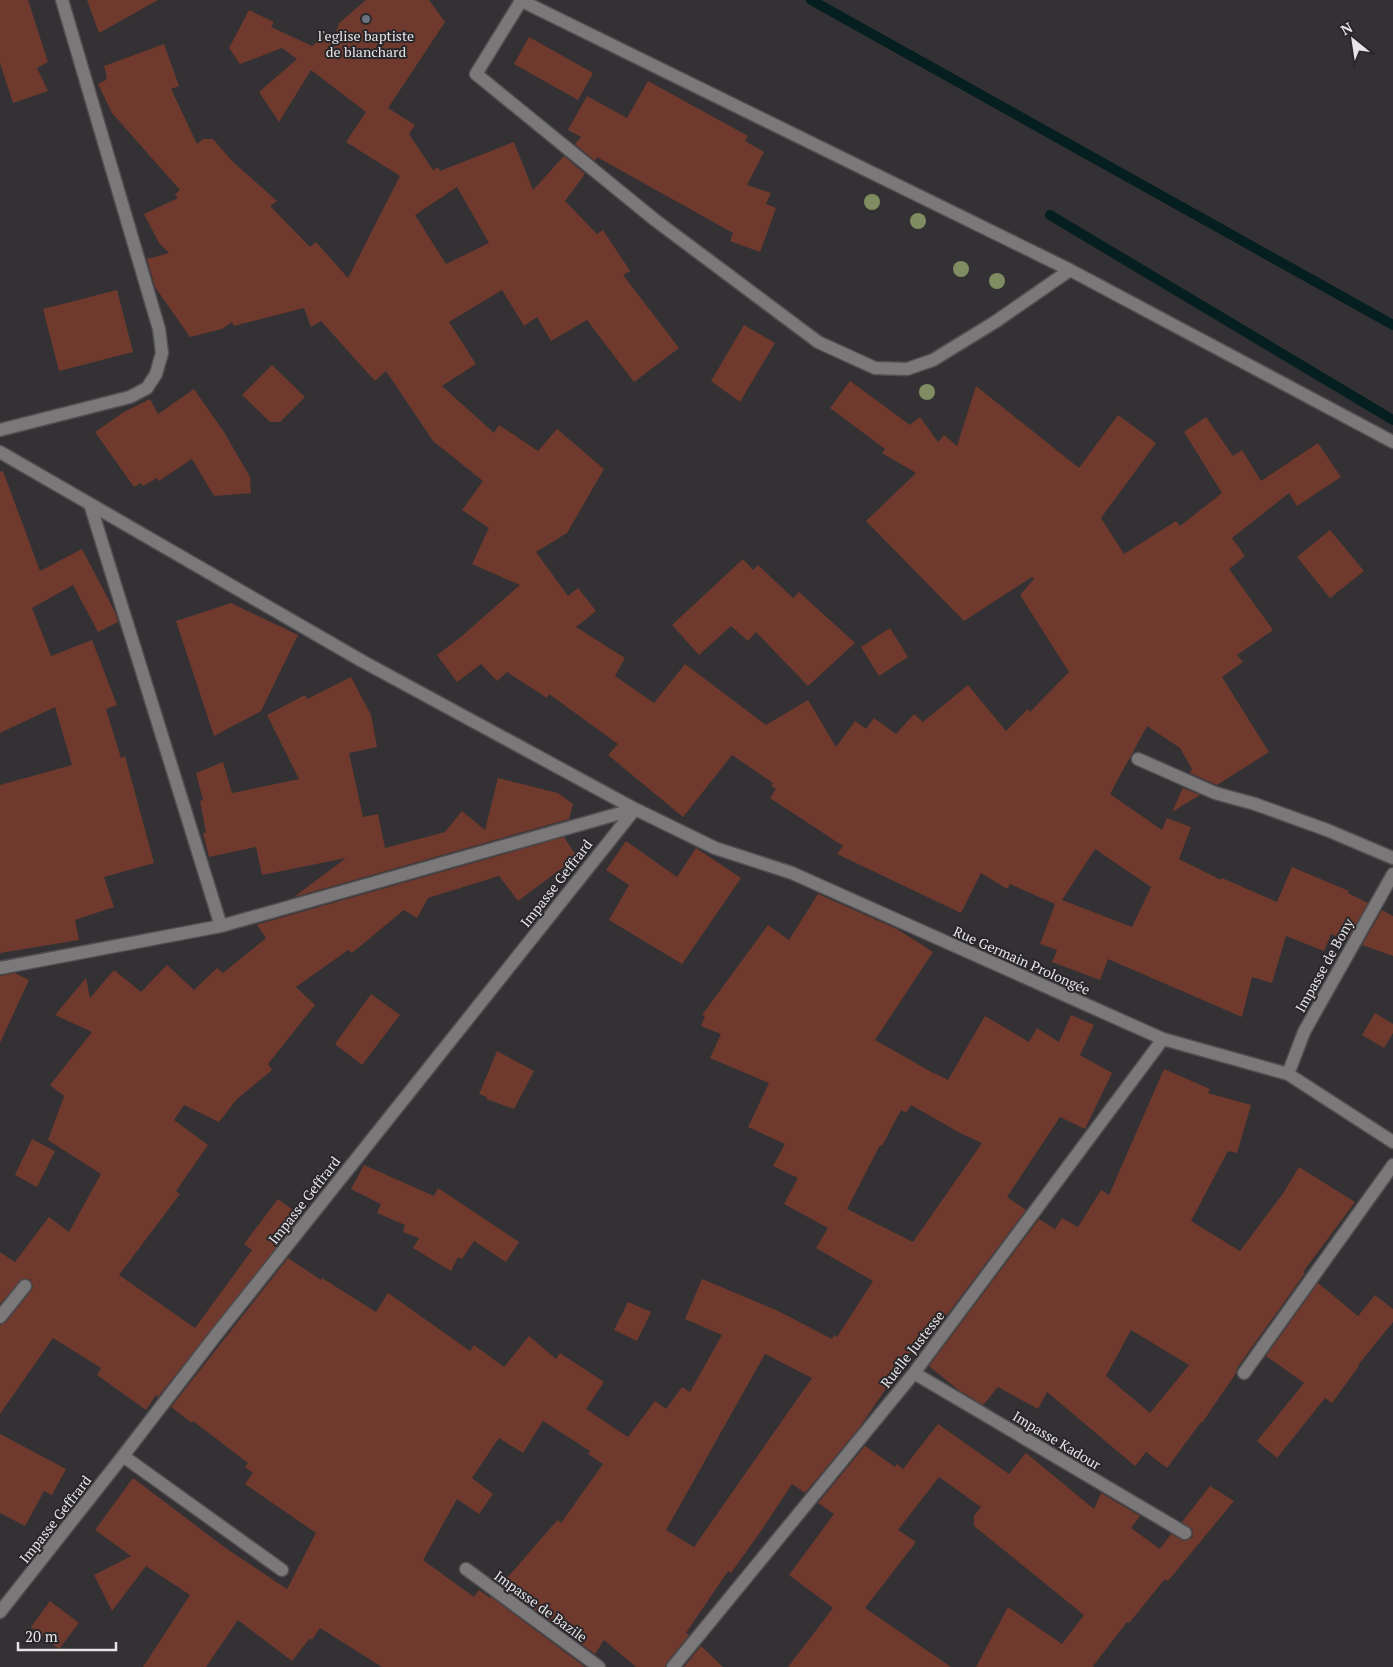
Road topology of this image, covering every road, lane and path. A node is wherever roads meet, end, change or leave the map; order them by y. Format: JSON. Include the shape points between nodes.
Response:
{"nodes":[{"id":1,"x":62,"y":0,"type":"edge"},
{"id":2,"x":520,"y":0,"type":"edge"},
{"id":3,"x":1070,"y":270,"type":"junction"},
{"id":4,"x":0,"y":430,"type":"edge"},
{"id":5,"x":1393,"y":442,"type":"edge"},
{"id":6,"x":0,"y":452,"type":"edge"},
{"id":7,"x":90,"y":504,"type":"junction"},
{"id":8,"x":1138,"y":760,"type":"dead end"},
{"id":9,"x":635,"y":808,"type":"junction"},
{"id":10,"x":1393,"y":858,"type":"edge"},
{"id":11,"x":1393,"y":874,"type":"edge"},
{"id":12,"x":221,"y":926,"type":"junction"},
{"id":13,"x":0,"y":968,"type":"edge"},
{"id":14,"x":1163,"y":1039,"type":"junction"},
{"id":15,"x":1288,"y":1074,"type":"junction"},
{"id":16,"x":1393,"y":1142,"type":"edge"},
{"id":17,"x":1393,"y":1165,"type":"edge"},
{"id":18,"x":25,"y":1286,"type":"dead end"},
{"id":19,"x":0,"y":1317,"type":"edge"},
{"id":20,"x":914,"y":1373,"type":"junction"},
{"id":21,"x":1244,"y":1373,"type":"dead end"},
{"id":22,"x":123,"y":1456,"type":"junction"},
{"id":23,"x":1185,"y":1533,"type":"dead end"},
{"id":24,"x":466,"y":1569,"type":"dead end"},
{"id":25,"x":282,"y":1570,"type":"dead end"},
{"id":26,"x":0,"y":1612,"type":"edge"},
{"id":27,"x":598,"y":1667,"type":"edge"},
{"id":28,"x":673,"y":1667,"type":"edge"}],
"edges":[{"from":1,"to":4,"type":"street","via":[[159,330],[162,353],[156,374],[147,388],[130,398]]},
{"from":2,"to":3,"type":"street"},
{"from":2,"to":3,"type":"street","via":[[476,74],[655,220],[829,348],[875,368],[907,369],[933,360]]},
{"from":3,"to":5,"type":"street"},
{"from":6,"to":7,"type":"street","name":"Rue Germain Prolongée"},
{"from":7,"to":9,"type":"street","name":"Rue Germain Prolongée","via":[[362,661]]},
{"from":7,"to":12,"type":"street"},
{"from":8,"to":10,"type":"street","via":[[1215,793],[1327,830]]},
{"from":9,"to":12,"type":"street"},
{"from":9,"to":14,"type":"street","name":"Rue Germain Prolongée","via":[[715,848],[792,873]]},
{"from":9,"to":22,"type":"street","name":"Impasse Geffrard"},
{"from":11,"to":15,"type":"street","name":"Impasse de Bony","via":[[1304,1032]]},
{"from":12,"to":13,"type":"street"},
{"from":14,"to":15,"type":"street","name":"Rue Germain Prolongée"},
{"from":14,"to":20,"type":"street","name":"Ruelle Justesse"},
{"from":15,"to":16,"type":"street","name":"Rue Germain Prolongée"},
{"from":17,"to":21,"type":"street"},
{"from":18,"to":19,"type":"street"},
{"from":20,"to":23,"type":"street","name":"Impasse Kadour"},
{"from":20,"to":28,"type":"street","name":"Ruelle Justesse"},
{"from":22,"to":25,"type":"street"},
{"from":22,"to":26,"type":"street","name":"Impasse Geffrard"},
{"from":24,"to":27,"type":"street","name":"Impasse de Bazile"}]}
